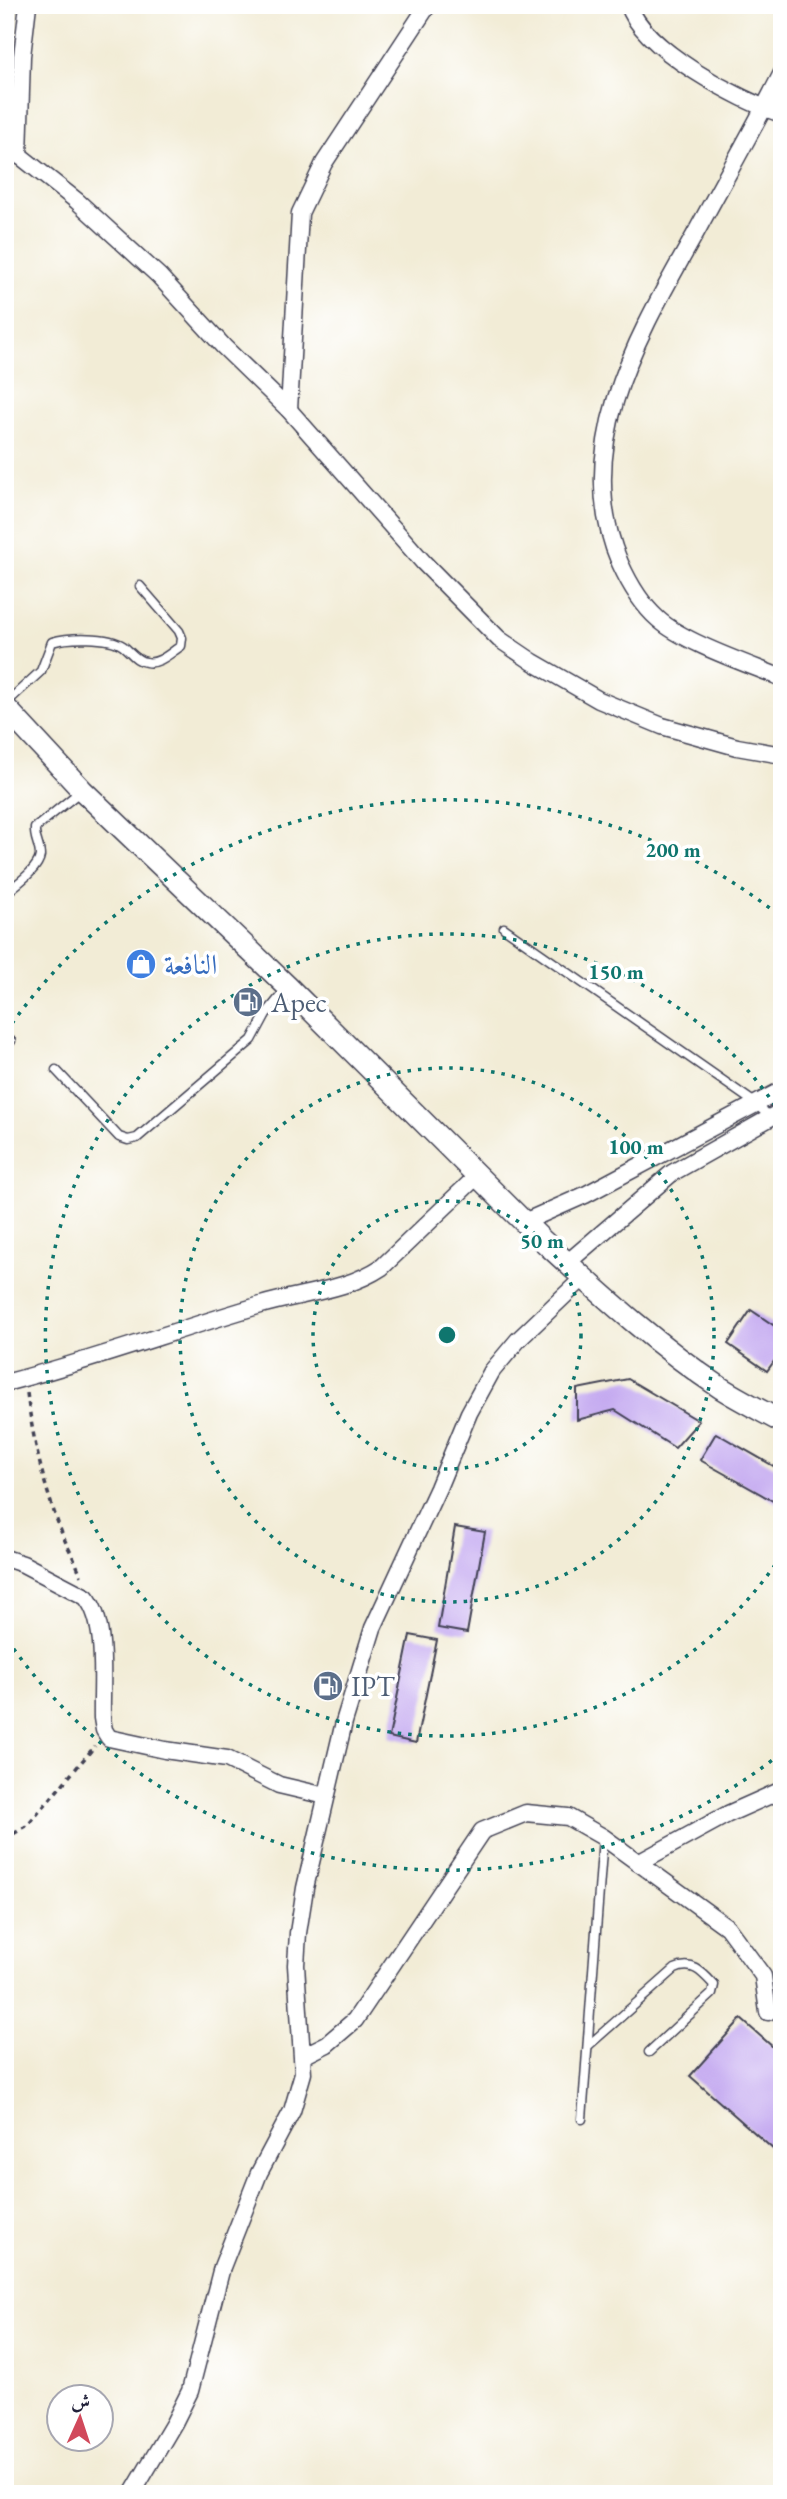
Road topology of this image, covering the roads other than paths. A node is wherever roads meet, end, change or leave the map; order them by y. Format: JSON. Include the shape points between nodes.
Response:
{"nodes":[{"id":1,"x":27,"y":5,"type":"edge"},
{"id":2,"x":428,"y":5,"type":"edge"},
{"id":3,"x":629,"y":5,"type":"edge"},
{"id":4,"x":782,"y":73,"type":"edge"},
{"id":5,"x":764,"y":108,"type":"junction"},
{"id":6,"x":782,"y":114,"type":"edge"},
{"id":7,"x":5,"y":144,"type":"edge"},
{"id":8,"x":19,"y":156,"type":"junction"},
{"id":9,"x":289,"y":410,"type":"junction"},
{"id":10,"x":140,"y":586,"type":"dead end"},
{"id":11,"x":782,"y":678,"type":"edge"},
{"id":12,"x":5,"y":706,"type":"edge"},
{"id":13,"x":782,"y":755,"type":"edge"},
{"id":14,"x":82,"y":790,"type":"junction"},
{"id":15,"x":5,"y":894,"type":"edge"},
{"id":16,"x":504,"y":928,"type":"dead end"},
{"id":17,"x":288,"y":987,"type":"junction"},
{"id":18,"x":57,"y":1070,"type":"dead end"},
{"id":19,"x":782,"y":1090,"type":"edge"},
{"id":20,"x":755,"y":1103,"type":"junction"},
{"id":21,"x":776,"y":1114,"type":"edge"},
{"id":22,"x":709,"y":1127,"type":"junction"},
{"id":23,"x":720,"y":1145,"type":"junction"},
{"id":24,"x":477,"y":1176,"type":"junction"},
{"id":25,"x":524,"y":1222,"type":"junction"},
{"id":26,"x":567,"y":1263,"type":"junction"},
{"id":27,"x":583,"y":1278,"type":"junction"},
{"id":28,"x":5,"y":1382,"type":"edge"},
{"id":29,"x":782,"y":1422,"type":"edge"},
{"id":30,"x":5,"y":1558,"type":"edge"},
{"id":31,"x":782,"y":1790,"type":"edge"},
{"id":32,"x":326,"y":1796,"type":"junction"},
{"id":33,"x":603,"y":1838,"type":"junction"},
{"id":34,"x":638,"y":1863,"type":"junction"},
{"id":35,"x":768,"y":2012,"type":"dead end"},
{"id":36,"x":589,"y":2045,"type":"junction"},
{"id":37,"x":649,"y":2052,"type":"dead end"},
{"id":38,"x":303,"y":2056,"type":"junction"},
{"id":39,"x":582,"y":2119,"type":"dead end"},
{"id":40,"x":132,"y":2494,"type":"edge"}],
"edges":[{"from":1,"to":8,"type":"street"},
{"from":2,"to":9,"type":"street","via":[[324,163],[300,213]]},
{"from":3,"to":5,"type":"street","via":[[633,18],[660,46],[712,82]]},
{"from":4,"to":5,"type":"street"},
{"from":5,"to":6,"type":"street"},
{"from":5,"to":11,"type":"street","via":[[645,326],[620,385],[604,450],[601,488],[613,546],[647,609],[683,635]]},
{"from":7,"to":8,"type":"street"},
{"from":8,"to":9,"type":"street","via":[[133,251]]},
{"from":9,"to":13,"type":"street","via":[[424,563],[499,639],[533,663],[599,700],[662,726]]},
{"from":10,"to":12,"type":"lane","via":[[179,631],[181,646],[157,662],[146,662],[110,641],[60,639],[52,642],[41,671]]},
{"from":12,"to":14,"type":"main road"},
{"from":14,"to":15,"type":"lane","via":[[35,828],[40,858]]},
{"from":14,"to":17,"type":"main road"},
{"from":16,"to":20,"type":"lane"},
{"from":17,"to":18,"type":"lane","via":[[252,1040],[136,1138],[119,1137]]},
{"from":17,"to":24,"type":"main road"},
{"from":19,"to":20,"type":"street"},
{"from":20,"to":21,"type":"lane"},
{"from":20,"to":22,"type":"street"},
{"from":21,"to":23,"type":"street"},
{"from":22,"to":23,"type":"street"},
{"from":22,"to":25,"type":"street","via":[[585,1195]]},
{"from":23,"to":26,"type":"street","via":[[672,1173]]},
{"from":24,"to":25,"type":"main road"},
{"from":24,"to":28,"type":"street","via":[[365,1278]]},
{"from":25,"to":26,"type":"main road"},
{"from":26,"to":27,"type":"main road"},
{"from":27,"to":29,"type":"main road","via":[[696,1370]]},
{"from":27,"to":32,"type":"street","via":[[518,1340],[492,1371],[469,1413],[380,1608],[359,1667]]},
{"from":30,"to":32,"type":"street","via":[[86,1597],[94,1606],[100,1625],[102,1718],[109,1738],[227,1759],[279,1785]]},
{"from":31,"to":34,"type":"street"},
{"from":32,"to":38,"type":"street","via":[[298,1933]]},
{"from":33,"to":34,"type":"street"},
{"from":33,"to":36,"type":"lane"},
{"from":33,"to":38,"type":"street","via":[[568,1817],[526,1813],[482,1831],[355,2020],[327,2044]]},
{"from":34,"to":35,"type":"street","via":[[727,1927],[763,1976]]},
{"from":36,"to":37,"type":"lane","via":[[675,1969],[684,1965],[697,1968],[714,1985],[712,1994]]},
{"from":36,"to":39,"type":"lane"},
{"from":38,"to":40,"type":"street","via":[[292,2111],[259,2173],[218,2278],[190,2391]]}]}
